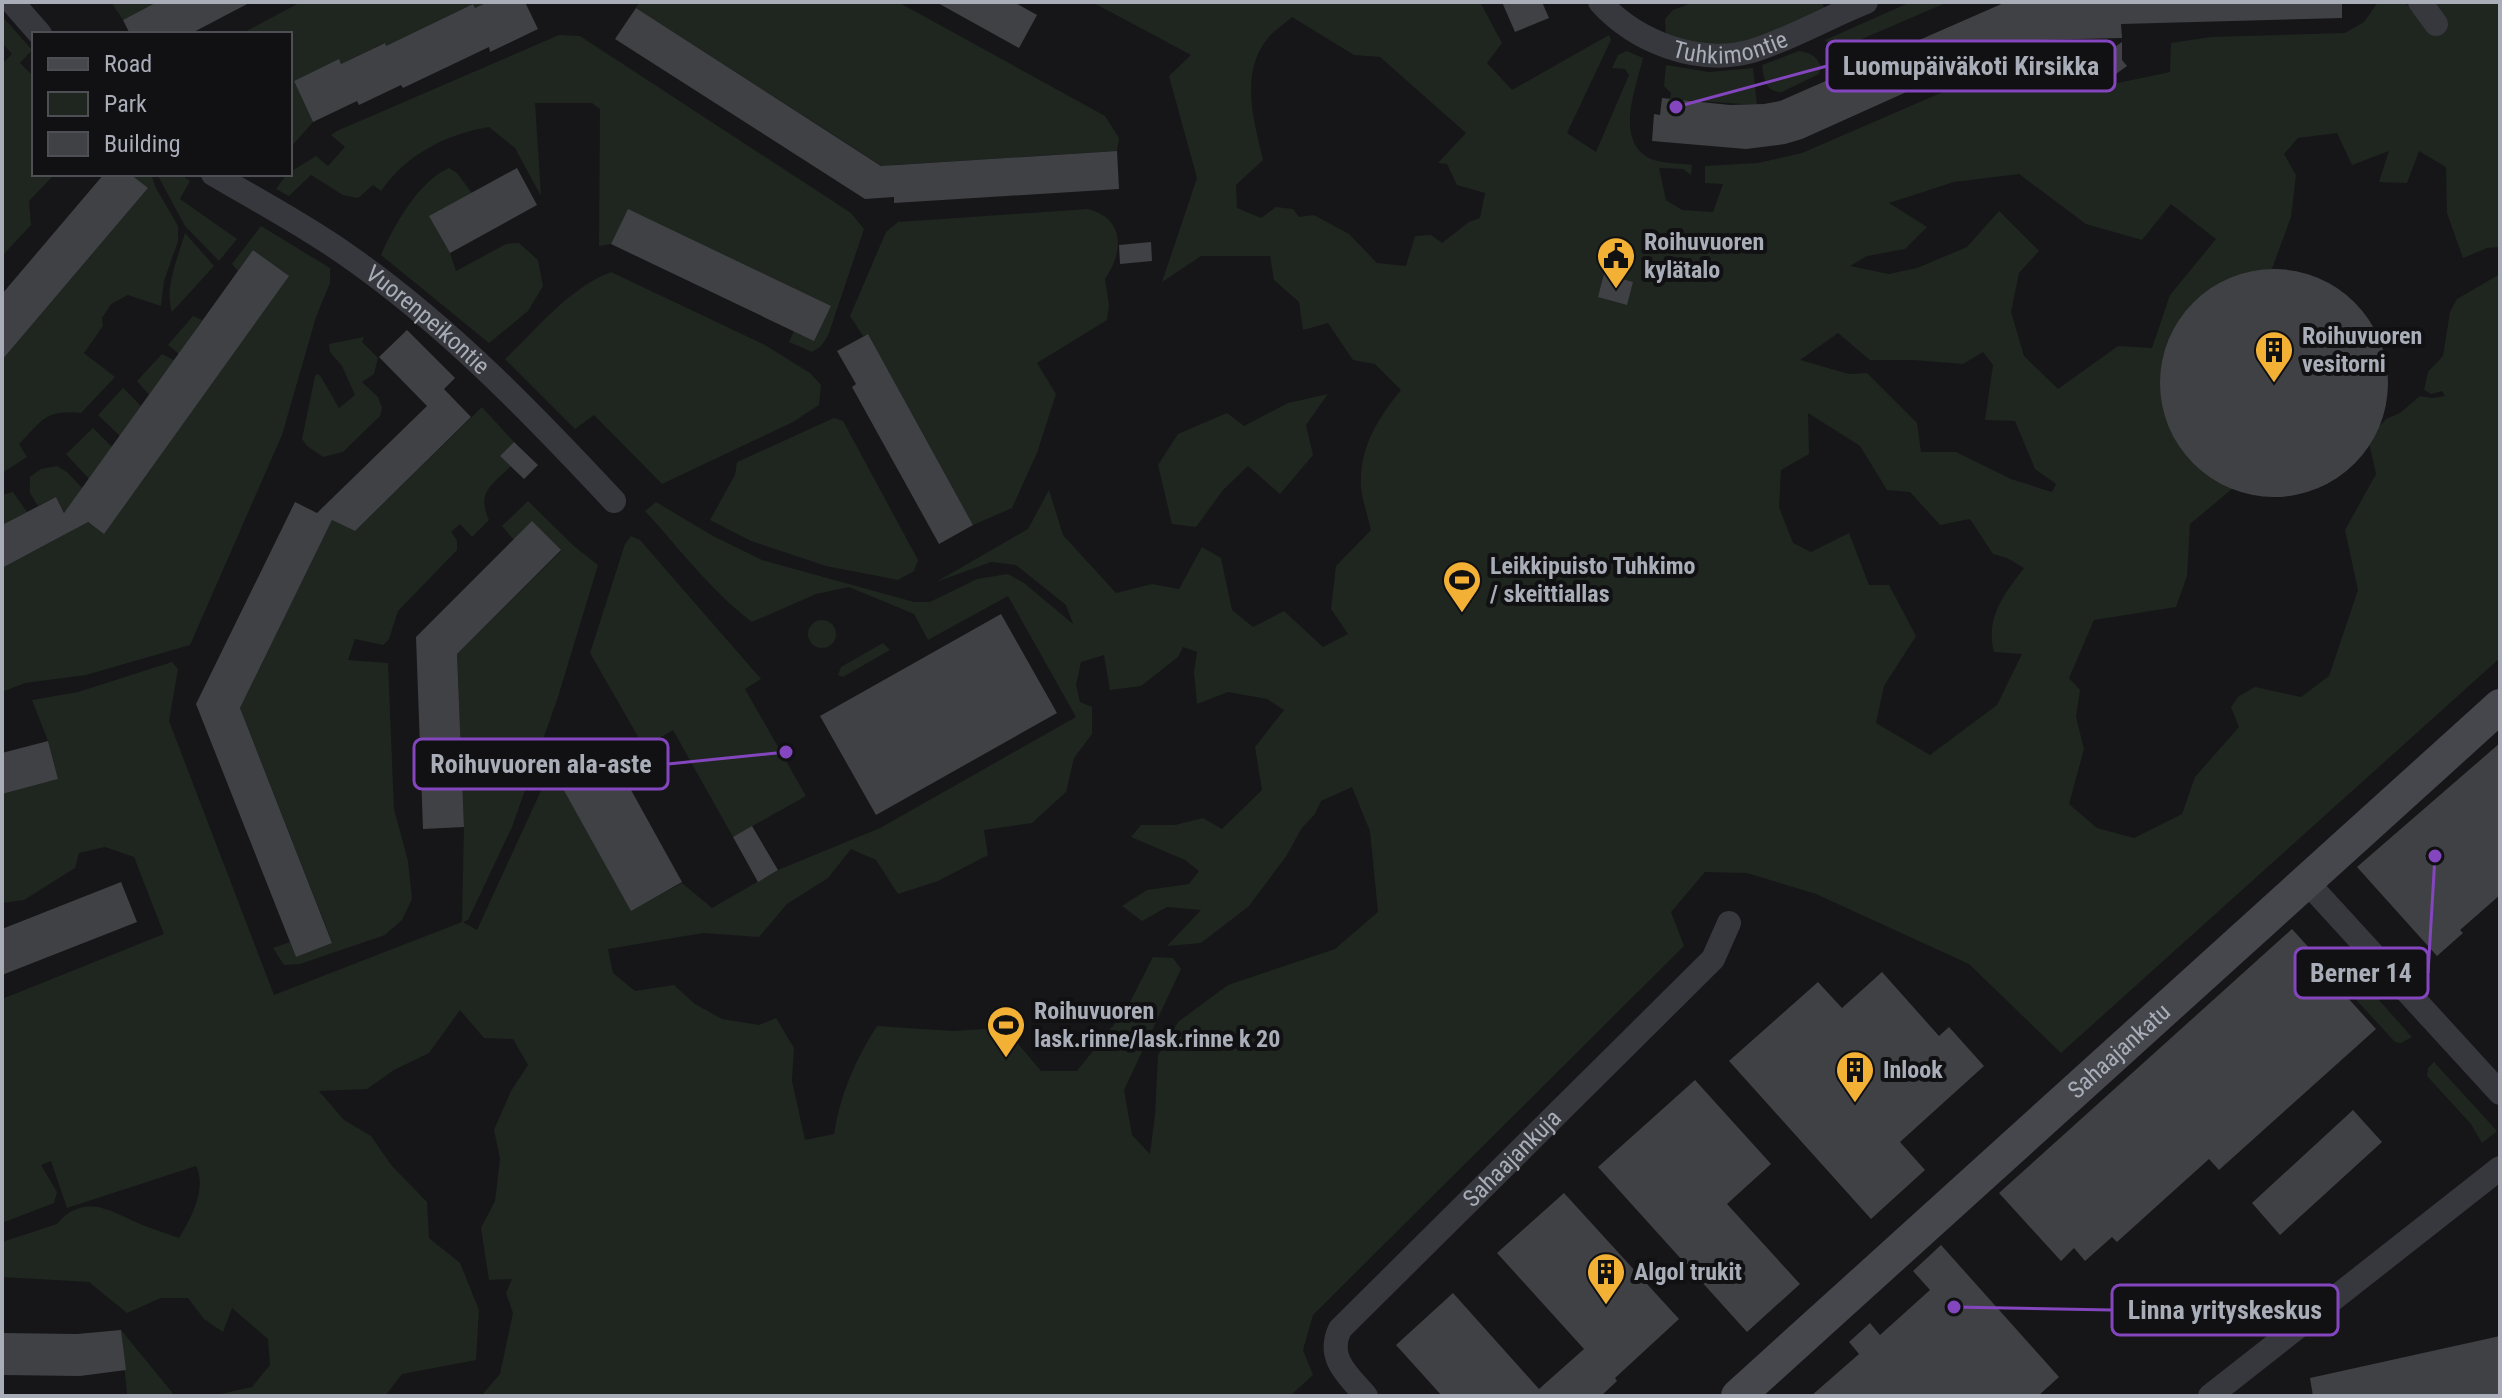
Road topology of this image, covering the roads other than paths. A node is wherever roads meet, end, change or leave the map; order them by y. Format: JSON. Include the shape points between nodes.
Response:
{"nodes":[{"id":1,"x":12,"y":2,"type":"edge"},
{"id":2,"x":1600,"y":2,"type":"edge"},
{"id":3,"x":1866,"y":2,"type":"edge"},
{"id":4,"x":2420,"y":2,"type":"edge"},
{"id":5,"x":2436,"y":24,"type":"dead end"},
{"id":6,"x":38,"y":32,"type":"edge"},
{"id":7,"x":217,"y":176,"type":"edge"},
{"id":8,"x":614,"y":501,"type":"dead end"},
{"id":9,"x":2500,"y":706,"type":"edge"},
{"id":10,"x":2306,"y":881,"type":"junction"},
{"id":11,"x":1729,"y":923,"type":"dead end"},
{"id":12,"x":2500,"y":1093,"type":"edge"},
{"id":13,"x":2500,"y":1168,"type":"edge"},
{"id":14,"x":1366,"y":1396,"type":"edge"},
{"id":15,"x":1738,"y":1396,"type":"edge"},
{"id":16,"x":2210,"y":1396,"type":"edge"}],
"edges":[{"from":1,"to":6,"type":"street"},
{"from":2,"to":3,"type":"street","name":"Tuhkimontie","via":[[1626,27],[1653,41],[1696,54],[1722,54],[1755,50]]},
{"from":4,"to":5,"type":"street"},
{"from":7,"to":8,"type":"street","name":"Vuorenpeikontie","via":[[346,254],[443,330],[523,404]]},
{"from":9,"to":10,"type":"main road","name":"Sahaajankatu"},
{"from":10,"to":12,"type":"street"},
{"from":10,"to":15,"type":"main road","name":"Sahaajankatu"},
{"from":11,"to":14,"type":"street","name":"Sahaajankuja","via":[[1713,959],[1340,1329],[1334,1341],[1338,1361]]},
{"from":13,"to":16,"type":"street"}]}
